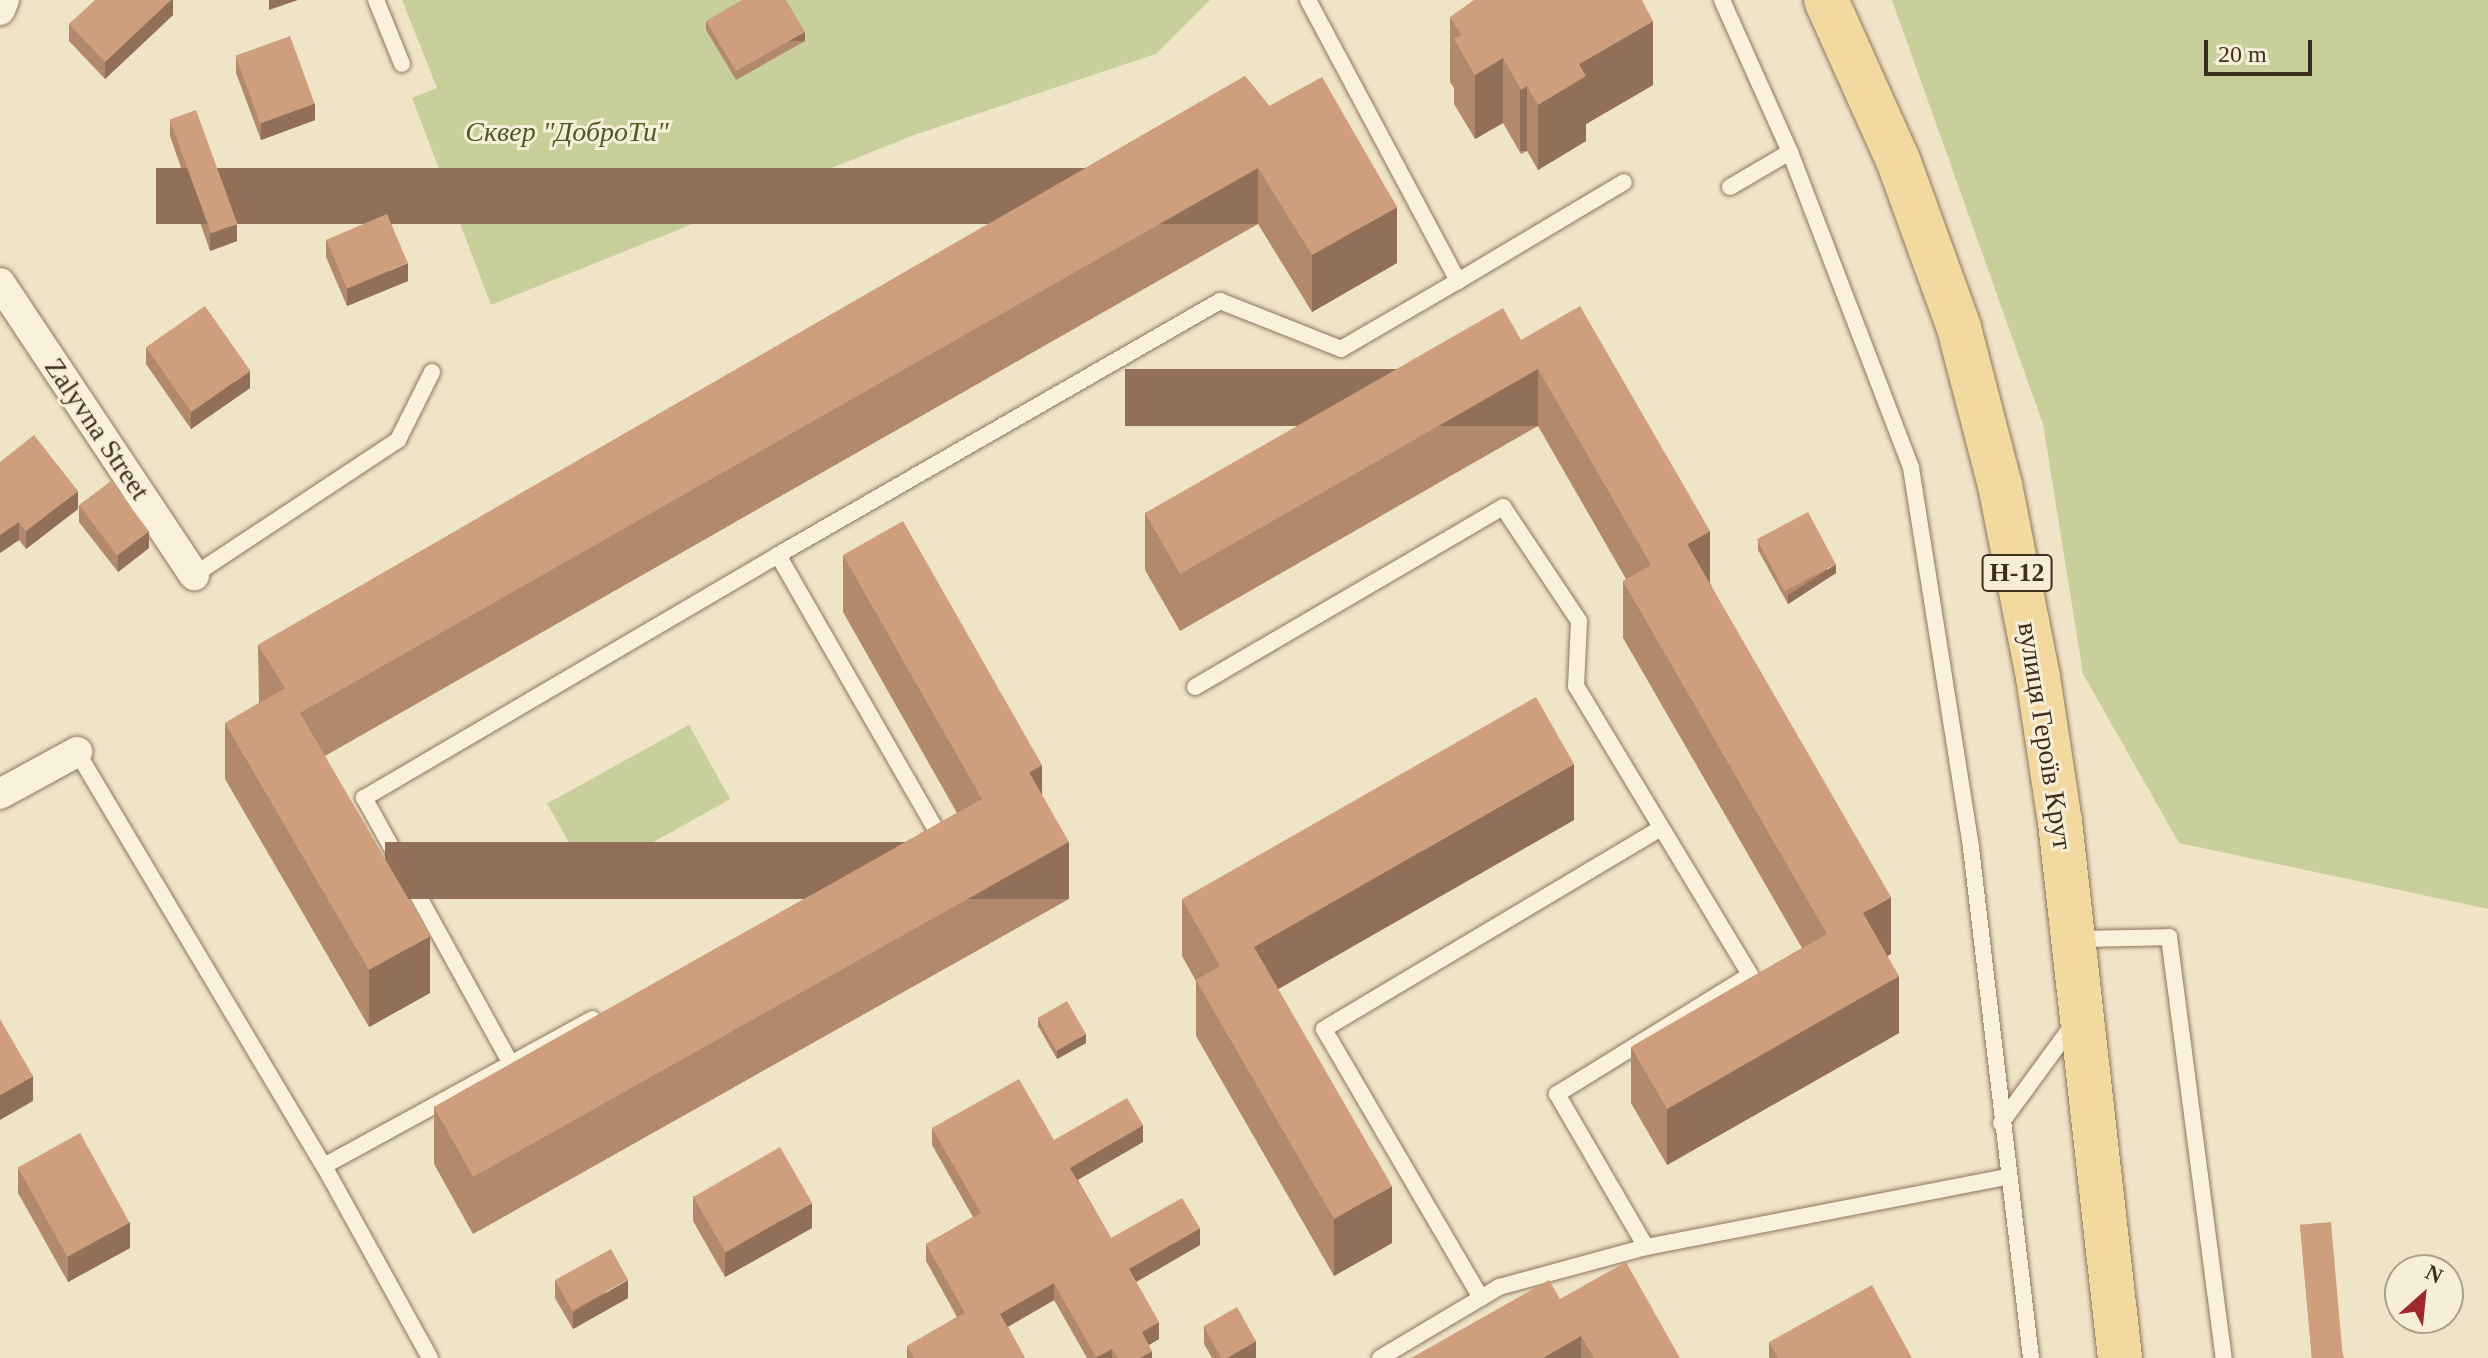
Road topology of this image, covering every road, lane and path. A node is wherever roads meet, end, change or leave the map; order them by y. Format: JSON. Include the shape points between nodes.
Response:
{"nodes":[{"id":1,"x":4,"y":0,"type":"edge"},
{"id":2,"x":376,"y":0,"type":"edge"},
{"id":3,"x":1308,"y":0,"type":"edge"},
{"id":4,"x":1722,"y":0,"type":"edge"},
{"id":5,"x":1826,"y":0,"type":"edge"},
{"id":6,"x":0,"y":10,"type":"edge"},
{"id":7,"x":402,"y":64,"type":"dead end"},
{"id":8,"x":1790,"y":152,"type":"junction"},
{"id":9,"x":1624,"y":182,"type":"dead end"},
{"id":10,"x":1730,"y":187,"type":"dead end"},
{"id":11,"x":1458,"y":281,"type":"junction"},
{"id":12,"x":0,"y":283,"type":"edge"},
{"id":13,"x":432,"y":372,"type":"dead end"},
{"id":14,"x":778,"y":555,"type":"junction"},
{"id":15,"x":194,"y":575,"type":"joint"},
{"id":16,"x":1195,"y":687,"type":"dead end"},
{"id":17,"x":77,"y":752,"type":"joint"},
{"id":18,"x":0,"y":794,"type":"edge"},
{"id":19,"x":1661,"y":828,"type":"junction"},
{"id":20,"x":911,"y":850,"type":"edge"},
{"id":21,"x":2075,"y":939,"type":"junction"},
{"id":22,"x":607,"y":1011,"type":"edge"},
{"id":23,"x":2083,"y":1011,"type":"junction"},
{"id":24,"x":510,"y":1062,"type":"junction"},
{"id":25,"x":2001,"y":1123,"type":"junction"},
{"id":26,"x":324,"y":1166,"type":"junction"},
{"id":27,"x":2007,"y":1177,"type":"junction"},
{"id":28,"x":1646,"y":1247,"type":"junction"},
{"id":29,"x":1481,"y":1298,"type":"junction"},
{"id":30,"x":430,"y":1358,"type":"edge"},
{"id":31,"x":1380,"y":1358,"type":"edge"},
{"id":32,"x":2031,"y":1358,"type":"edge"},
{"id":33,"x":2120,"y":1358,"type":"edge"},
{"id":34,"x":2224,"y":1358,"type":"edge"}],
"edges":[{"from":1,"to":6,"type":"street"},
{"from":2,"to":7,"type":"lane"},
{"from":3,"to":11,"type":"lane"},
{"from":4,"to":8,"type":"lane"},
{"from":5,"to":21,"type":"main road","name":"вулиця Героїв Крут","number":"Н-12","via":[[1898,160],[1959,328],[2000,485],[2038,677]]},
{"from":8,"to":10,"type":"lane"},
{"from":8,"to":25,"type":"lane","via":[[1911,468],[1971,848]]},
{"from":9,"to":11,"type":"lane"},
{"from":11,"to":14,"type":"lane","via":[[1341,349],[1220,301]]},
{"from":12,"to":15,"type":"street","name":"Zalyvna Street"},
{"from":13,"to":15,"type":"lane","via":[[398,440]]},
{"from":14,"to":20,"type":"lane","via":[[939,835]]},
{"from":14,"to":24,"type":"lane","via":[[364,798]]},
{"from":16,"to":19,"type":"lane","via":[[1503,507],[1579,621],[1576,686]]},
{"from":17,"to":18,"type":"street"},
{"from":17,"to":26,"type":"lane"},
{"from":19,"to":28,"type":"lane","via":[[1750,975],[1557,1094]]},
{"from":19,"to":29,"type":"lane","via":[[1324,1029]]},
{"from":21,"to":23,"type":"main road","name":"вулиця Героїв Крут","number":"Н-12"},
{"from":21,"to":34,"type":"lane","via":[[2169,937]]},
{"from":22,"to":24,"type":"lane"},
{"from":23,"to":25,"type":"lane"},
{"from":23,"to":33,"type":"main road","name":"вулиця Героїв Крут","number":"Н-12"},
{"from":24,"to":26,"type":"lane"},
{"from":25,"to":27,"type":"lane"},
{"from":26,"to":30,"type":"lane"},
{"from":27,"to":28,"type":"lane"},
{"from":27,"to":32,"type":"lane"},
{"from":28,"to":29,"type":"lane","via":[[1499,1287]]},
{"from":29,"to":31,"type":"lane"}]}
